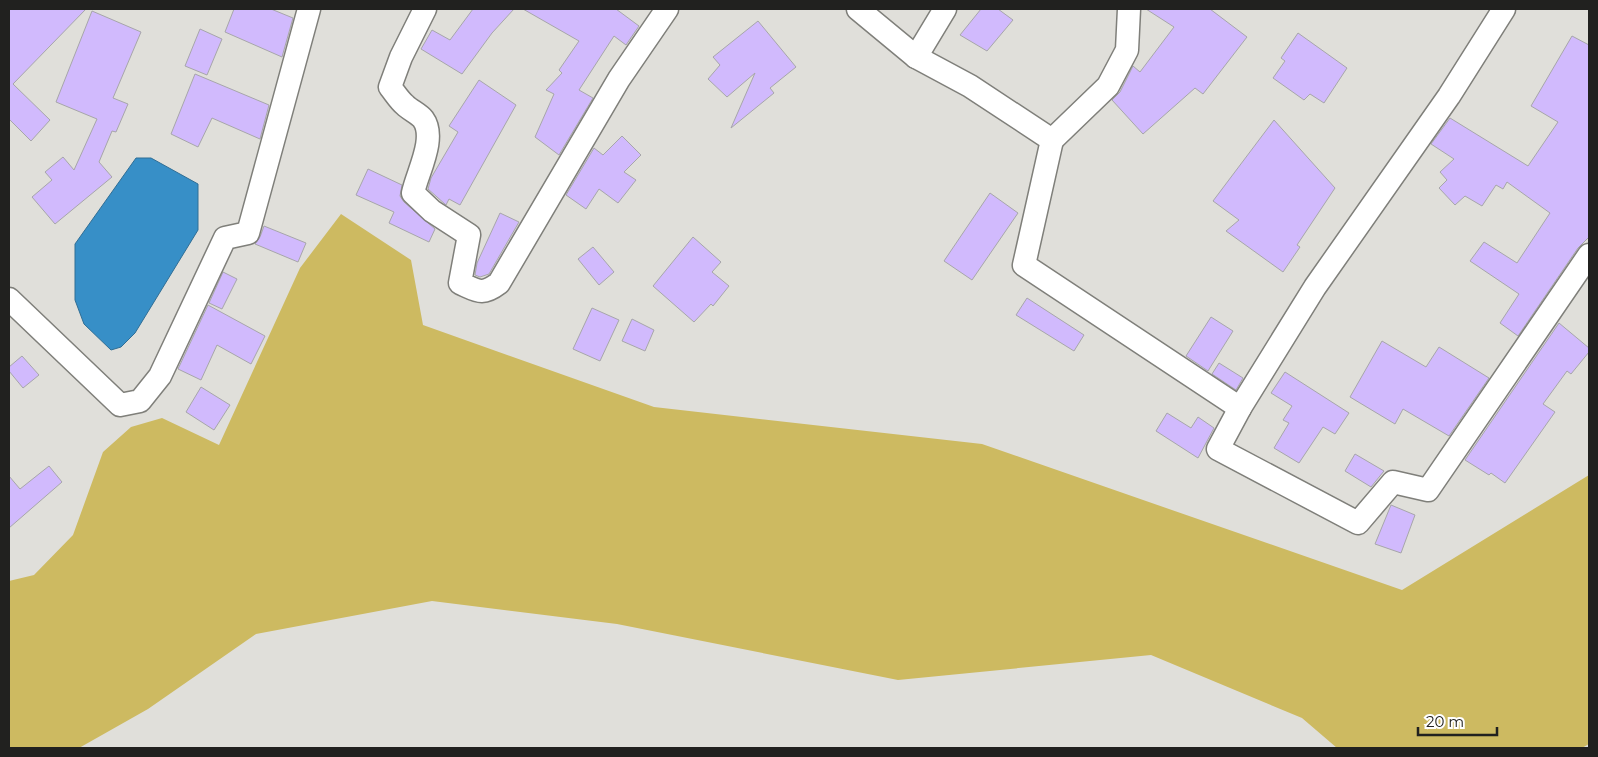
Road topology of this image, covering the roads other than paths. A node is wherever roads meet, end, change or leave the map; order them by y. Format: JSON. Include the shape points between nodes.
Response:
{"nodes":[{"id":1,"x":309,"y":9,"type":"edge"},
{"id":2,"x":425,"y":9,"type":"edge"},
{"id":3,"x":667,"y":9,"type":"edge"},
{"id":4,"x":858,"y":9,"type":"edge"},
{"id":5,"x":945,"y":9,"type":"edge"},
{"id":6,"x":1129,"y":9,"type":"edge"},
{"id":7,"x":1504,"y":9,"type":"edge"},
{"id":8,"x":916,"y":57,"type":"junction"},
{"id":9,"x":1052,"y":140,"type":"junction"},
{"id":10,"x":1589,"y":255,"type":"edge"},
{"id":11,"x":9,"y":299,"type":"edge"},
{"id":12,"x":1240,"y":408,"type":"junction"}],
"edges":[{"from":1,"to":11,"type":"street","via":[[248,233],[225,238],[160,376],[140,401],[120,405]]},
{"from":2,"to":3,"type":"street","via":[[390,87],[423,119],[428,132],[413,194],[469,235],[460,282],[480,292],[499,283],[619,79]]},
{"from":4,"to":8,"type":"street"},
{"from":5,"to":8,"type":"street"},
{"from":6,"to":9,"type":"street","via":[[1127,50],[1108,86]]},
{"from":7,"to":12,"type":"street","via":[[1449,96],[1315,287]]},
{"from":8,"to":9,"type":"street","via":[[970,86]]},
{"from":9,"to":12,"type":"street","via":[[1024,265]]},
{"from":10,"to":12,"type":"street","via":[[1428,490],[1393,482],[1358,523],[1218,449]]}]}
